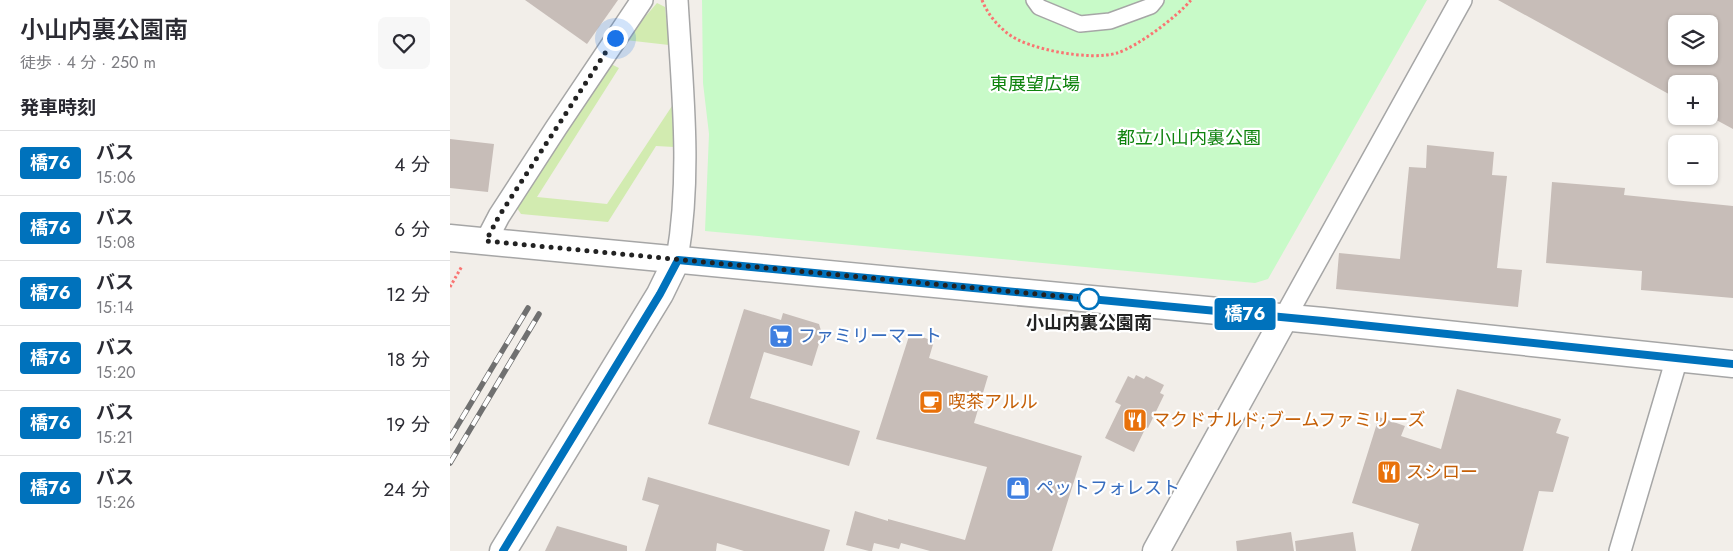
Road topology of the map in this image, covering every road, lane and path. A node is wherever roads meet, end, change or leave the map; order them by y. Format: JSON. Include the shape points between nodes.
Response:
{"nodes":[{"id":1,"x":642,"y":0,"type":"edge"},
{"id":2,"x":677,"y":0,"type":"edge"},
{"id":3,"x":1034,"y":0,"type":"edge"},
{"id":4,"x":1156,"y":0,"type":"edge"},
{"id":5,"x":1461,"y":0,"type":"edge"},
{"id":6,"x":450,"y":238,"type":"edge"},
{"id":7,"x":486,"y":241,"type":"junction"},
{"id":8,"x":678,"y":260,"type":"junction"},
{"id":9,"x":462,"y":266,"type":"dead end"},
{"id":10,"x":450,"y":286,"type":"edge"},
{"id":11,"x":1285,"y":318,"type":"junction"},
{"id":12,"x":1677,"y":358,"type":"junction"},
{"id":13,"x":1733,"y":364,"type":"edge"},
{"id":14,"x":503,"y":551,"type":"edge"},
{"id":15,"x":1156,"y":551,"type":"edge"},
{"id":16,"x":1620,"y":551,"type":"edge"}],
"edges":[{"from":1,"to":7,"type":"street","via":[[535,160]]},
{"from":2,"to":8,"type":"street","via":[[685,139]]},
{"from":3,"to":4,"type":"street","via":[[1040,7],[1080,24],[1110,21],[1150,6]]},
{"from":5,"to":11,"type":"street"},
{"from":6,"to":7,"type":"street"},
{"from":7,"to":8,"type":"street"},
{"from":8,"to":11,"type":"street"},
{"from":8,"to":14,"type":"street"},
{"from":9,"to":10,"type":"path"},
{"from":11,"to":12,"type":"street"},
{"from":11,"to":15,"type":"street"},
{"from":12,"to":13,"type":"street"},
{"from":12,"to":16,"type":"street"}]}
